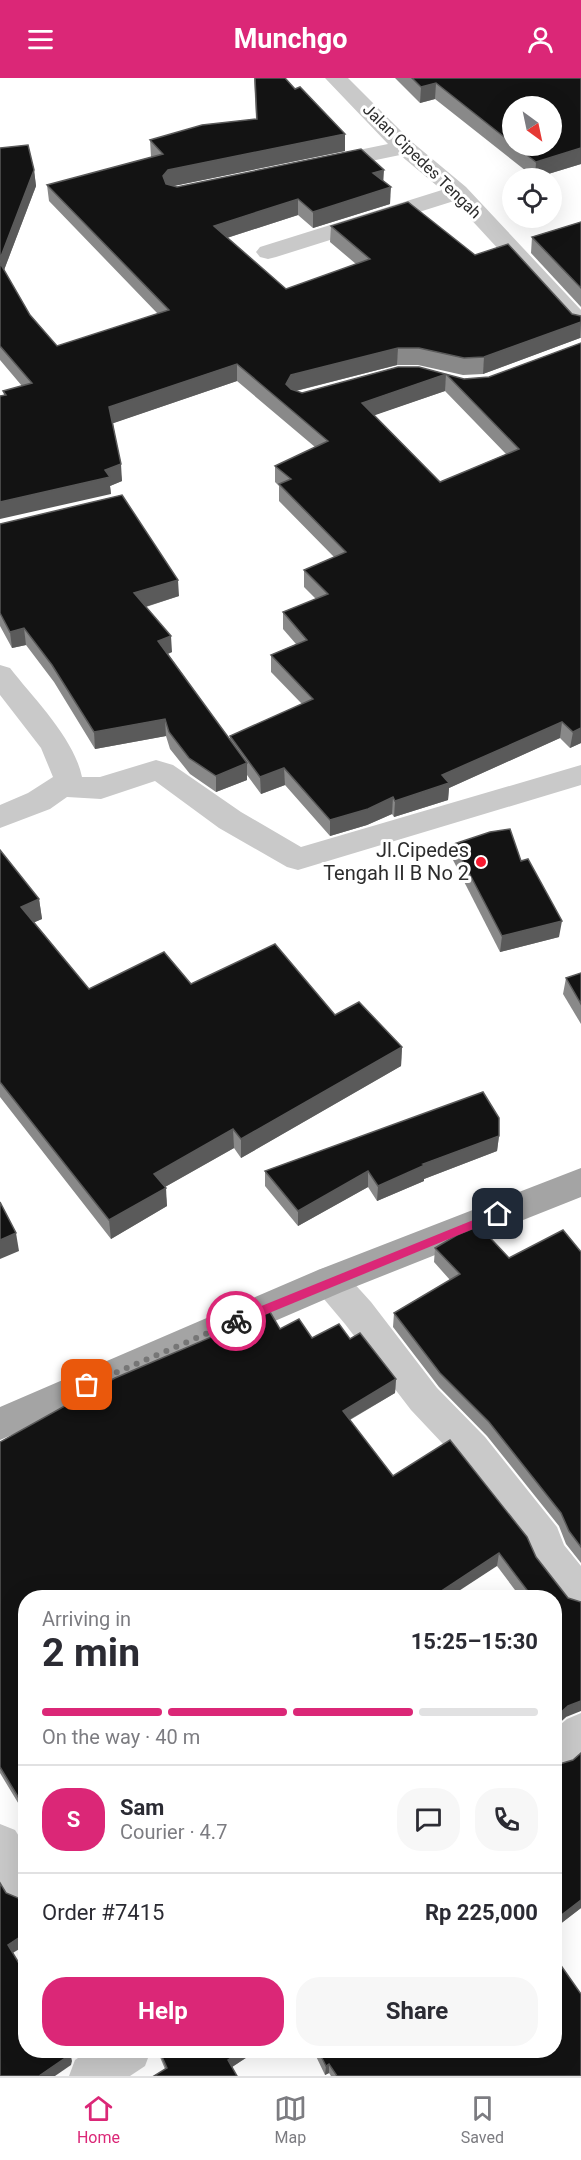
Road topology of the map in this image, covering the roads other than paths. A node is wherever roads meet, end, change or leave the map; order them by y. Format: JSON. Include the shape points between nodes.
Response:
{"nodes":[{"id":1,"x":336,"y":78,"type":"edge"},
{"id":2,"x":404,"y":147,"type":"junction"},
{"id":3,"x":300,"y":169,"type":"edge"},
{"id":4,"x":458,"y":192,"type":"junction"},
{"id":5,"x":268,"y":252,"type":"dead end"},
{"id":6,"x":581,"y":324,"type":"edge"},
{"id":7,"x":0,"y":675,"type":"edge"},
{"id":8,"x":581,"y":775,"type":"edge"},
{"id":9,"x":62,"y":786,"type":"junction"},
{"id":10,"x":581,"y":798,"type":"edge"},
{"id":11,"x":0,"y":817,"type":"edge"},
{"id":12,"x":328,"y":858,"type":"junction"},
{"id":13,"x":571,"y":1186,"type":"edge"},
{"id":14,"x":330,"y":1281,"type":"junction"},
{"id":15,"x":0,"y":1424,"type":"edge"},
{"id":16,"x":581,"y":1596,"type":"edge"},
{"id":17,"x":581,"y":1733,"type":"edge"},
{"id":18,"x":562,"y":1749,"type":"edge"},
{"id":19,"x":0,"y":1845,"type":"edge"},
{"id":20,"x":18,"y":1874,"type":"edge"}],
"edges":[{"from":1,"to":2,"type":"street","name":"Jalan Cipedes Tengah"},
{"from":2,"to":3,"type":"street"},
{"from":2,"to":4,"type":"street","name":"Jalan Cipedes Tengah"},
{"from":4,"to":5,"type":"street"},
{"from":4,"to":6,"type":"street","name":"Jalan Cipedes Tengah"},
{"from":7,"to":9,"type":"street","via":[[55,747],[68,773]]},
{"from":8,"to":12,"type":"street"},
{"from":9,"to":11,"type":"street","via":[[39,801]]},
{"from":9,"to":12,"type":"street","via":[[101,788],[156,770],[168,774],[230,820],[294,858]]},
{"from":10,"to":12,"type":"street"},
{"from":13,"to":14,"type":"main road"},
{"from":14,"to":15,"type":"main road"},
{"from":14,"to":16,"type":"street","via":[[424,1399],[472,1449],[536,1530],[548,1547],[549,1556]]},
{"from":17,"to":18,"type":"street"},
{"from":19,"to":20,"type":"street"}]}
